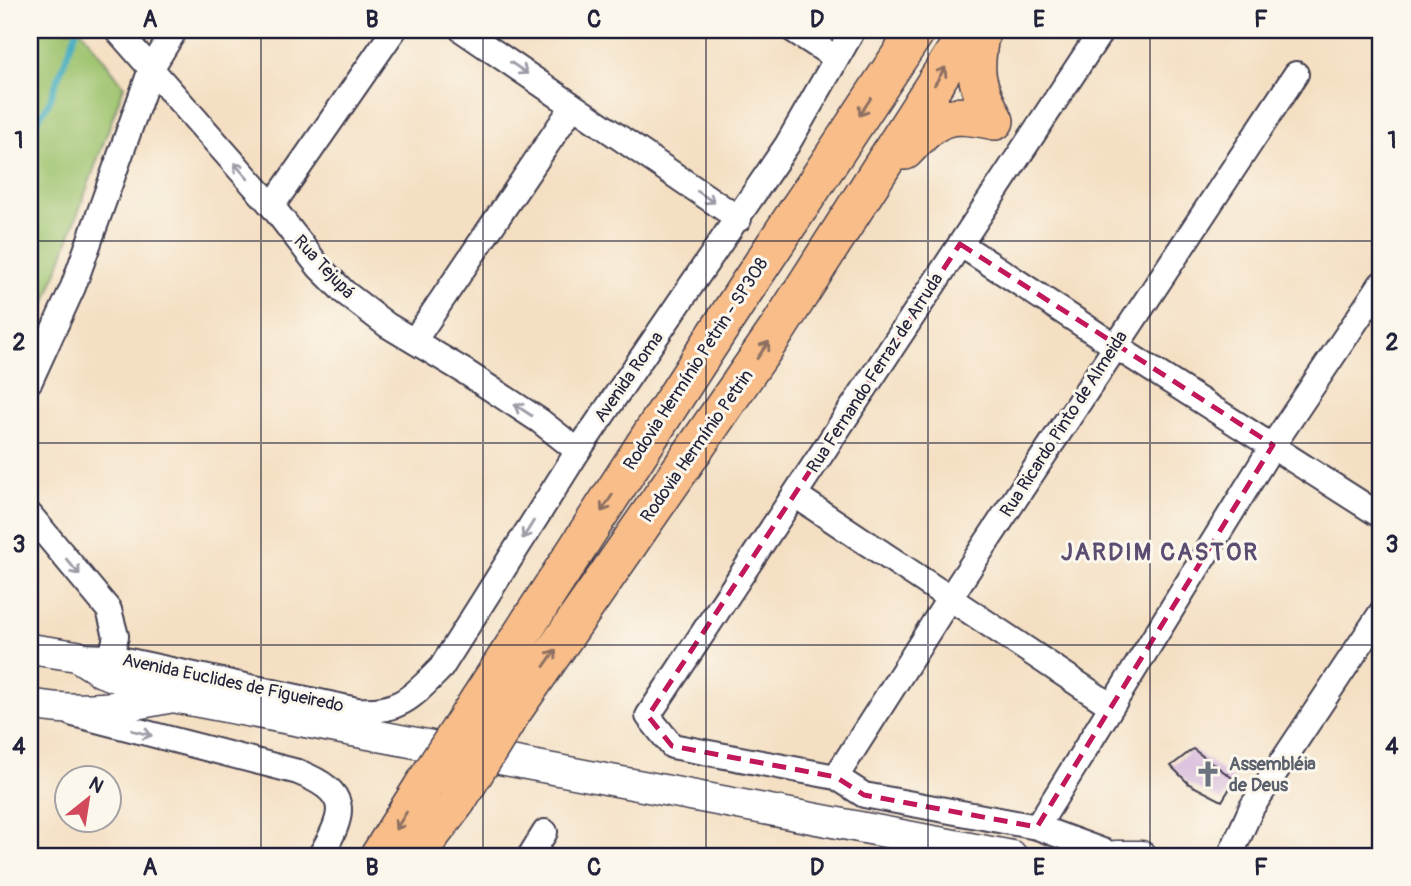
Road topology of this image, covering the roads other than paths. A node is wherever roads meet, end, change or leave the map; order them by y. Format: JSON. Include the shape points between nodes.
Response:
{"nodes":[{"id":1,"x":117,"y":30,"type":"edge"},
{"id":2,"x":175,"y":30,"type":"edge"},
{"id":3,"x":394,"y":30,"type":"edge"},
{"id":4,"x":462,"y":30,"type":"edge"},
{"id":5,"x":793,"y":30,"type":"edge"},
{"id":6,"x":853,"y":30,"type":"edge"},
{"id":7,"x":916,"y":30,"type":"edge"},
{"id":8,"x":969,"y":30,"type":"edge"},
{"id":9,"x":982,"y":30,"type":"edge"},
{"id":10,"x":1102,"y":30,"type":"edge"},
{"id":11,"x":836,"y":58,"type":"junction"},
{"id":12,"x":151,"y":68,"type":"junction"},
{"id":13,"x":1296,"y":74,"type":"dead end"},
{"id":14,"x":573,"y":106,"type":"junction"},
{"id":15,"x":995,"y":121,"type":"junction"},
{"id":16,"x":1026,"y":144,"type":"junction"},
{"id":17,"x":858,"y":204,"type":"junction"},
{"id":18,"x":272,"y":206,"type":"junction"},
{"id":19,"x":738,"y":219,"type":"junction"},
{"id":20,"x":960,"y":244,"type":"junction"},
{"id":21,"x":1381,"y":284,"type":"edge"},
{"id":22,"x":414,"y":341,"type":"junction"},
{"id":23,"x":1115,"y":346,"type":"junction"},
{"id":24,"x":30,"y":381,"type":"edge"},
{"id":25,"x":1273,"y":445,"type":"junction"},
{"id":26,"x":578,"y":451,"type":"junction"},
{"id":27,"x":795,"y":495,"type":"junction"},
{"id":28,"x":30,"y":515,"type":"edge"},
{"id":29,"x":1381,"y":516,"type":"edge"},
{"id":30,"x":949,"y":599,"type":"junction"},
{"id":31,"x":1381,"y":613,"type":"edge"},
{"id":32,"x":35,"y":656,"type":"edge"},
{"id":33,"x":77,"y":656,"type":"junction"},
{"id":34,"x":111,"y":657,"type":"junction"},
{"id":35,"x":173,"y":696,"type":"junction"},
{"id":36,"x":37,"y":702,"type":"edge"},
{"id":37,"x":1110,"y":705,"type":"junction"},
{"id":38,"x":495,"y":707,"type":"junction"},
{"id":39,"x":388,"y":708,"type":"joint"},
{"id":40,"x":836,"y":776,"type":"junction"},
{"id":41,"x":1037,"y":827,"type":"junction"},
{"id":42,"x":545,"y":832,"type":"dead end"},
{"id":43,"x":320,"y":856,"type":"edge"},
{"id":44,"x":379,"y":856,"type":"edge"},
{"id":45,"x":415,"y":856,"type":"edge"},
{"id":46,"x":530,"y":856,"type":"edge"},
{"id":47,"x":1012,"y":856,"type":"edge"},
{"id":48,"x":1116,"y":856,"type":"edge"},
{"id":49,"x":1141,"y":856,"type":"edge"},
{"id":50,"x":1230,"y":856,"type":"edge"}],
"edges":[{"from":1,"to":12,"type":"street","name":"Rua Tejupá"},
{"from":2,"to":12,"type":"street"},
{"from":3,"to":18,"type":"street"},
{"from":4,"to":14,"type":"street","one_way":true},
{"from":5,"to":11,"type":"street"},
{"from":6,"to":11,"type":"street","name":"Avenida Roma"},
{"from":7,"to":38,"type":"main road","name":"Rodovia Hermínio Petrin - SP308","one_way":true,"via":[[755,274]]},
{"from":17,"to":8,"type":"main road","name":"Rodovia Hermínio Petrin","one_way":true},
{"from":9,"to":15,"type":"main road","via":[[975,72]]},
{"from":10,"to":16,"type":"street","name":"Rua Fernando Ferraz de Arruda"},
{"from":11,"to":19,"type":"street","name":"Avenida Roma"},
{"from":18,"to":12,"type":"street","name":"Rua Tejupá","one_way":true},
{"from":12,"to":24,"type":"street","via":[[73,287]]},
{"from":13,"to":23,"type":"street","name":"Rua Ricardo Pinto de Almeida"},
{"from":14,"to":19,"type":"street","one_way":true},
{"from":14,"to":22,"type":"street"},
{"from":15,"to":16,"type":"street"},
{"from":15,"to":17,"type":"main road","via":[[967,115],[933,122]]},
{"from":16,"to":20,"type":"street","name":"Rua Fernando Ferraz de Arruda"},
{"from":38,"to":17,"type":"main road","name":"Rodovia Hermínio Petrin","one_way":true,"via":[[777,330]]},
{"from":18,"to":22,"type":"street","name":"Rua Tejupá","via":[[344,292]]},
{"from":19,"to":26,"type":"street","name":"Avenida Roma"},
{"from":20,"to":23,"type":"street"},
{"from":20,"to":27,"type":"street","name":"Rua Fernando Ferraz de Arruda"},
{"from":21,"to":25,"type":"street"},
{"from":26,"to":22,"type":"street","name":"Rua Tejupá","one_way":true,"via":[[540,421]]},
{"from":23,"to":25,"type":"street"},
{"from":23,"to":30,"type":"street","name":"Rua Ricardo Pinto de Almeida"},
{"from":25,"to":29,"type":"street"},
{"from":25,"to":37,"type":"street"},
{"from":26,"to":39,"type":"street","name":"Avenida Roma","one_way":true,"via":[[441,668],[413,696]]},
{"from":27,"to":30,"type":"street"},
{"from":27,"to":40,"type":"street","name":"Rua Fernando Ferraz de Arruda","via":[[648,716],[672,746]]},
{"from":28,"to":34,"type":"street","one_way":true,"via":[[109,610],[117,636]]},
{"from":30,"to":37,"type":"street"},
{"from":30,"to":40,"type":"street","name":"Rua Ricardo Pinto de Almeida"},
{"from":31,"to":50,"type":"street","via":[[1252,807]]},
{"from":32,"to":33,"type":"street","name":"Avenida Euclides de Figueiredo"},
{"from":33,"to":34,"type":"street","name":"Avenida Euclides de Figueiredo"},
{"from":33,"to":35,"type":"street","name":"Avenida Euclides de Figueiredo","via":[[102,672]]},
{"from":34,"to":39,"type":"street","name":"Avenida Euclides de Figueiredo","via":[[357,710]]},
{"from":35,"to":36,"type":"street","name":"Avenida Euclides de Figueiredo","via":[[113,709]]},
{"from":35,"to":47,"type":"street"},
{"from":36,"to":43,"type":"street","name":"Avenida Euclides de Figueiredo","one_way":true,"via":[[319,780],[338,800],[340,814]]},
{"from":37,"to":41,"type":"street"},
{"from":38,"to":44,"type":"main road","name":"Rodovia Hermínio Petrin","one_way":true,"bridge":true,"via":[[424,786]]},
{"from":38,"to":45,"type":"main road","name":"Rodovia Hermínio Petrin","bridge":true,"via":[[457,801]]},
{"from":40,"to":41,"type":"street","via":[[864,795]]},
{"from":41,"to":48,"type":"street"},
{"from":42,"to":46,"type":"street"},
{"from":48,"to":49,"type":"street"}]}
